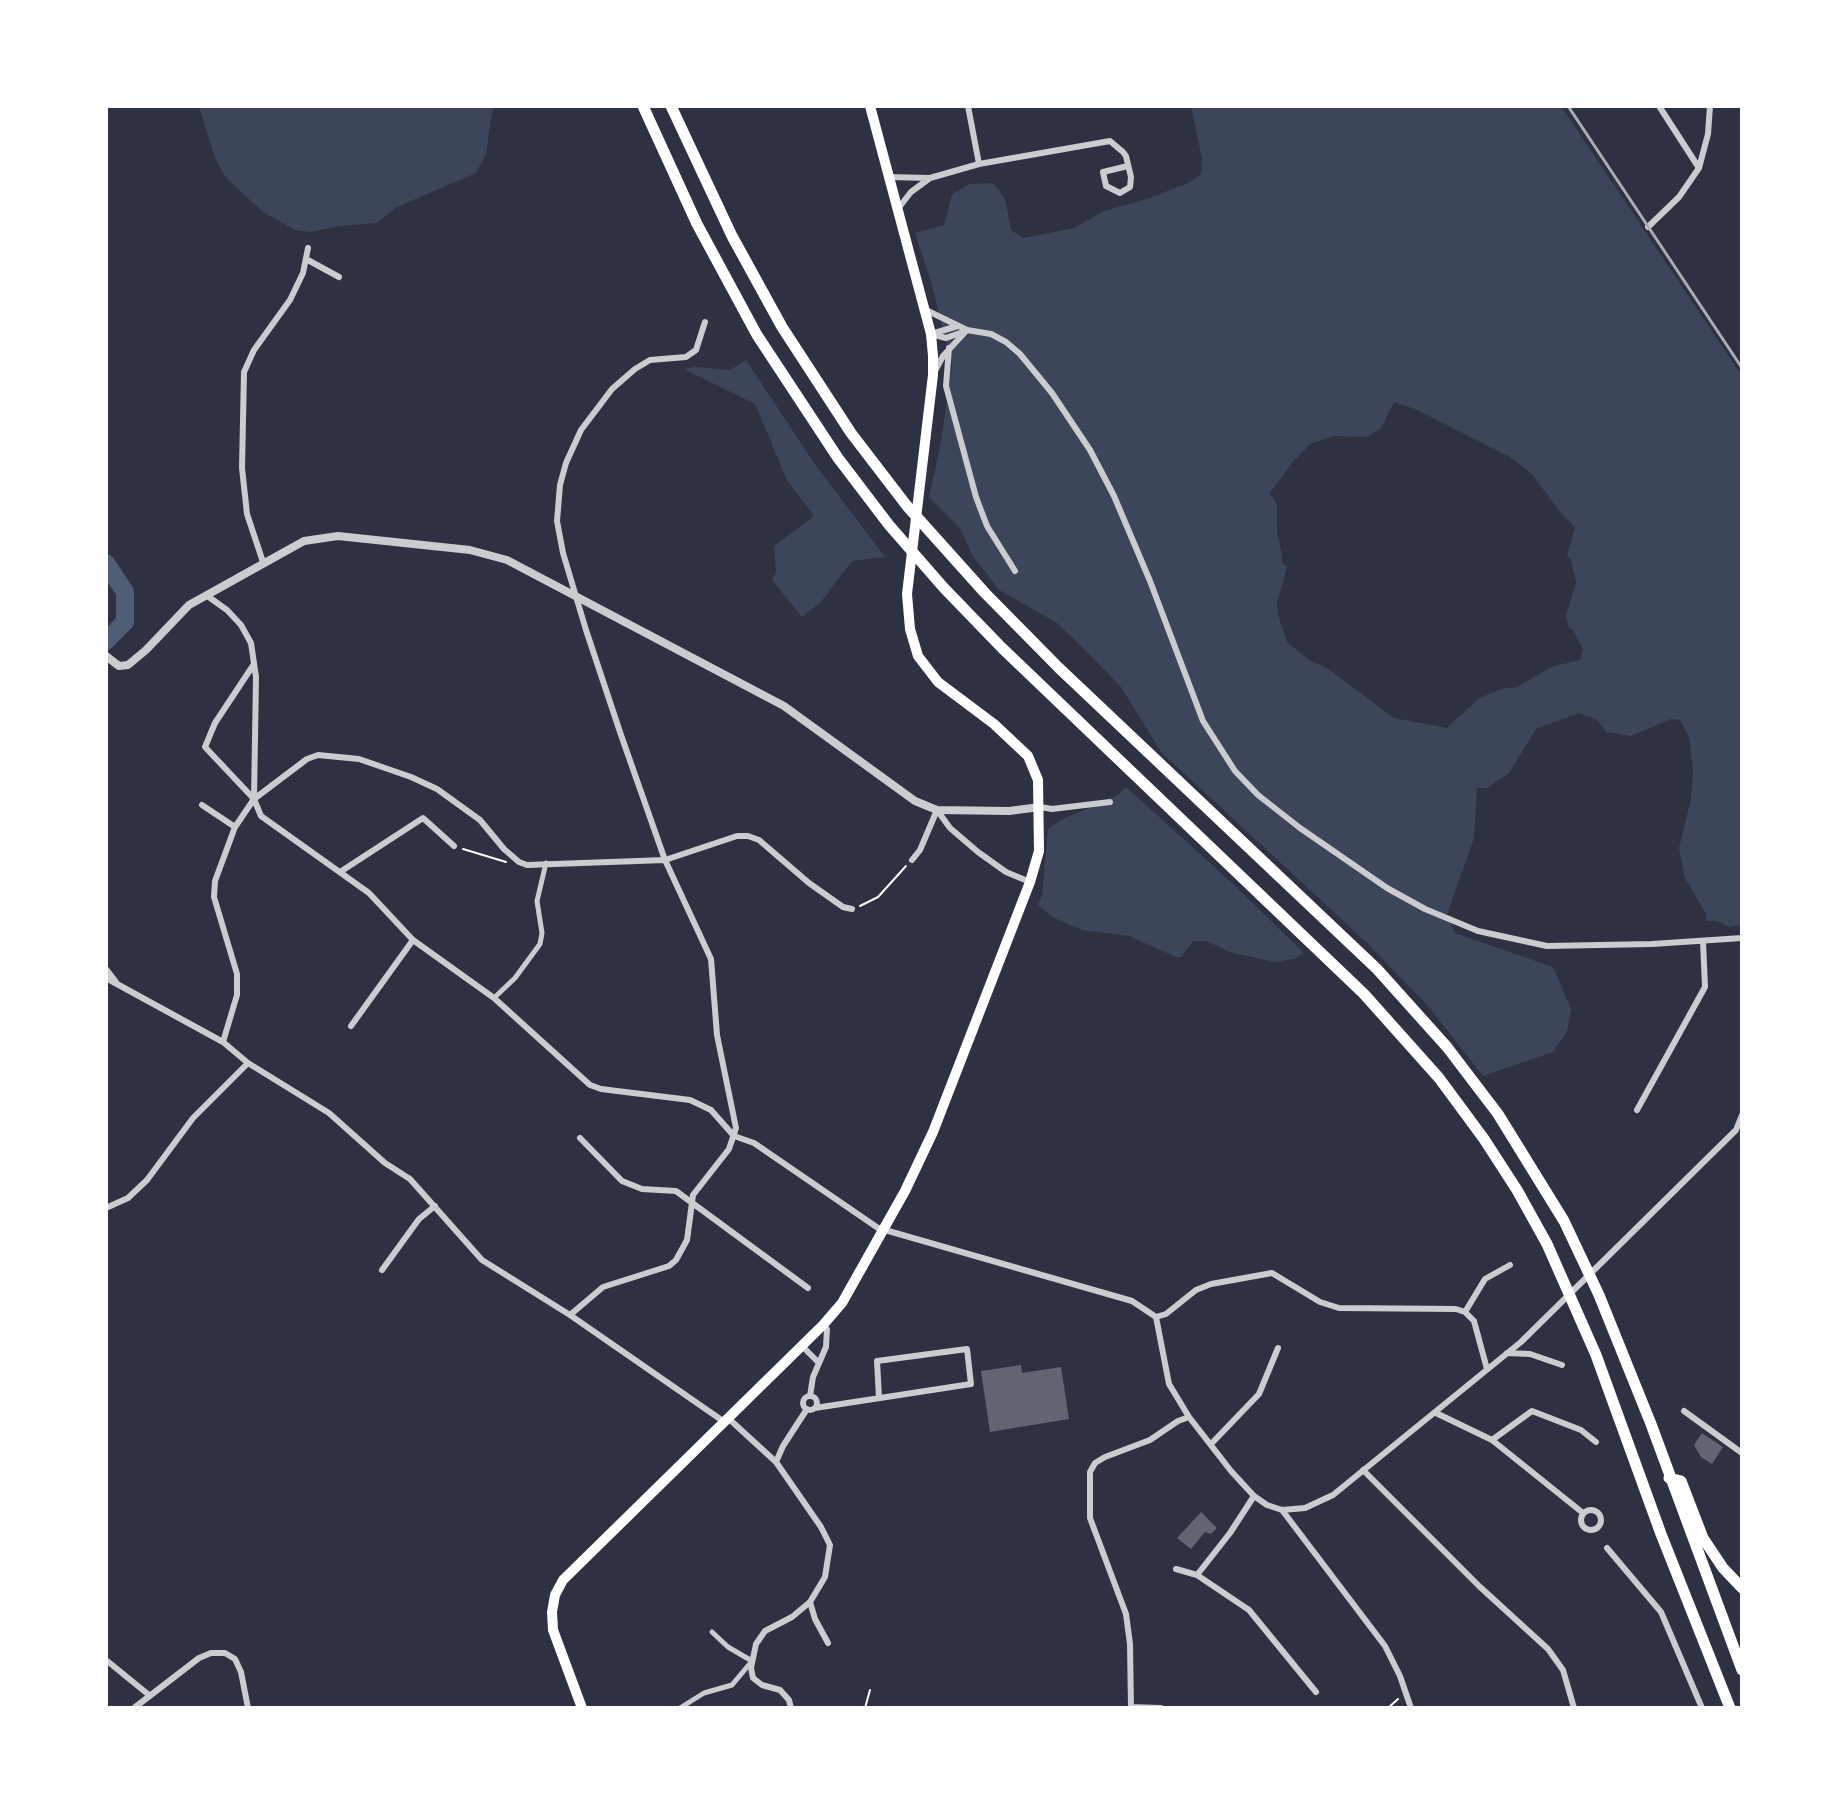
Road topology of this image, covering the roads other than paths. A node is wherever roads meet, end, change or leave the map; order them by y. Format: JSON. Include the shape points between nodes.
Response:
{"nodes":[{"id":1,"x":643,"y":106,"type":"edge"},
{"id":2,"x":671,"y":106,"type":"edge"},
{"id":3,"x":870,"y":106,"type":"edge"},
{"id":4,"x":968,"y":106,"type":"edge"},
{"id":5,"x":1659,"y":106,"type":"edge"},
{"id":6,"x":1710,"y":106,"type":"edge"},
{"id":7,"x":979,"y":164,"type":"junction"},
{"id":8,"x":1128,"y":166,"type":"junction"},
{"id":9,"x":1699,"y":168,"type":"junction"},
{"id":10,"x":888,"y":177,"type":"junction"},
{"id":11,"x":930,"y":178,"type":"junction"},
{"id":12,"x":897,"y":210,"type":"junction"},
{"id":13,"x":1648,"y":227,"type":"dead end"},
{"id":14,"x":308,"y":248,"type":"dead end"},
{"id":15,"x":306,"y":259,"type":"junction"},
{"id":16,"x":339,"y":277,"type":"dead end"},
{"id":17,"x":924,"y":309,"type":"junction"},
{"id":18,"x":705,"y":322,"type":"dead end"},
{"id":19,"x":958,"y":326,"type":"junction"},
{"id":20,"x":967,"y":330,"type":"junction"},
{"id":21,"x":931,"y":334,"type":"junction"},
{"id":22,"x":949,"y":348,"type":"junction"},
{"id":23,"x":933,"y":375,"type":"junction"},
{"id":24,"x":263,"y":562,"type":"junction"},
{"id":25,"x":1015,"y":571,"type":"dead end"},
{"id":26,"x":205,"y":595,"type":"junction"},
{"id":27,"x":578,"y":598,"type":"junction"},
{"id":28,"x":108,"y":659,"type":"edge"},
{"id":29,"x":254,"y":664,"type":"junction"},
{"id":30,"x":254,"y":799,"type":"junction"},
{"id":31,"x":1110,"y":802,"type":"dead end"},
{"id":32,"x":202,"y":805,"type":"dead end"},
{"id":33,"x":1040,"y":807,"type":"junction"},
{"id":34,"x":937,"y":810,"type":"junction"},
{"id":35,"x":235,"y":827,"type":"junction"},
{"id":36,"x":454,"y":846,"type":"road end"},
{"id":37,"x":665,"y":860,"type":"junction"},
{"id":38,"x":912,"y":860,"type":"road end"},
{"id":39,"x":546,"y":863,"type":"junction"},
{"id":40,"x":340,"y":872,"type":"junction"},
{"id":41,"x":1030,"y":882,"type":"junction"},
{"id":42,"x":852,"y":909,"type":"road end"},
{"id":43,"x":1742,"y":938,"type":"edge"},
{"id":44,"x":413,"y":940,"type":"junction"},
{"id":45,"x":1703,"y":941,"type":"junction"},
{"id":46,"x":106,"y":969,"type":"edge"},
{"id":47,"x":106,"y":978,"type":"edge"},
{"id":48,"x":119,"y":985,"type":"junction"},
{"id":49,"x":494,"y":998,"type":"junction"},
{"id":50,"x":351,"y":1026,"type":"dead end"},
{"id":51,"x":223,"y":1042,"type":"junction"},
{"id":52,"x":248,"y":1063,"type":"junction"},
{"id":53,"x":1637,"y":1110,"type":"dead end"},
{"id":54,"x":1742,"y":1115,"type":"edge"},
{"id":55,"x":1739,"y":1132,"type":"edge"},
{"id":56,"x":734,"y":1136,"type":"junction"},
{"id":57,"x":580,"y":1138,"type":"dead end"},
{"id":58,"x":691,"y":1203,"type":"junction"},
{"id":59,"x":435,"y":1206,"type":"junction"},
{"id":60,"x":106,"y":1208,"type":"edge"},
{"id":61,"x":884,"y":1230,"type":"junction"},
{"id":62,"x":1510,"y":1265,"type":"dead end"},
{"id":63,"x":382,"y":1270,"type":"dead end"},
{"id":64,"x":808,"y":1288,"type":"dead end"},
{"id":65,"x":1465,"y":1312,"type":"junction"},
{"id":66,"x":570,"y":1315,"type":"junction"},
{"id":67,"x":1156,"y":1317,"type":"junction"},
{"id":68,"x":823,"y":1325,"type":"junction"},
{"id":69,"x":807,"y":1342,"type":"junction"},
{"id":70,"x":1278,"y":1348,"type":"dead end"},
{"id":71,"x":1507,"y":1353,"type":"junction"},
{"id":72,"x":819,"y":1363,"type":"junction"},
{"id":73,"x":1562,"y":1365,"type":"dead end"},
{"id":74,"x":1487,"y":1369,"type":"junction"},
{"id":75,"x":810,"y":1396,"type":"junction"},
{"id":76,"x":879,"y":1398,"type":"junction"},
{"id":77,"x":815,"y":1408,"type":"junction"},
{"id":78,"x":807,"y":1409,"type":"junction"},
{"id":79,"x":1684,"y":1411,"type":"dead end"},
{"id":80,"x":1436,"y":1413,"type":"junction"},
{"id":81,"x":1189,"y":1417,"type":"junction"},
{"id":82,"x":726,"y":1420,"type":"junction"},
{"id":83,"x":1492,"y":1440,"type":"junction"},
{"id":84,"x":1596,"y":1442,"type":"dead end"},
{"id":85,"x":1212,"y":1443,"type":"junction"},
{"id":86,"x":1742,"y":1453,"type":"edge"},
{"id":87,"x":776,"y":1462,"type":"junction"},
{"id":88,"x":1363,"y":1470,"type":"junction"},
{"id":89,"x":1669,"y":1478,"type":"junction"},
{"id":90,"x":1254,"y":1496,"type":"junction"},
{"id":91,"x":1282,"y":1510,"type":"junction"},
{"id":92,"x":1583,"y":1513,"type":"dead end"},
{"id":93,"x":1607,"y":1548,"type":"dead end"},
{"id":94,"x":1176,"y":1569,"type":"dead end"},
{"id":95,"x":1197,"y":1575,"type":"junction"},
{"id":96,"x":1742,"y":1588,"type":"edge"},
{"id":97,"x":810,"y":1602,"type":"junction"},
{"id":98,"x":712,"y":1632,"type":"dead end"},
{"id":99,"x":828,"y":1643,"type":"dead end"},
{"id":100,"x":106,"y":1660,"type":"edge"},
{"id":101,"x":752,"y":1661,"type":"junction"},
{"id":102,"x":1742,"y":1670,"type":"edge"},
{"id":103,"x":1316,"y":1692,"type":"dead end"},
{"id":104,"x":149,"y":1695,"type":"junction"},
{"id":105,"x":134,"y":1708,"type":"edge"},
{"id":106,"x":248,"y":1708,"type":"edge"},
{"id":107,"x":582,"y":1708,"type":"edge"},
{"id":108,"x":680,"y":1708,"type":"edge"},
{"id":109,"x":791,"y":1708,"type":"edge"},
{"id":110,"x":1131,"y":1708,"type":"edge"},
{"id":111,"x":1161,"y":1708,"type":"edge"},
{"id":112,"x":1411,"y":1708,"type":"edge"},
{"id":113,"x":1574,"y":1708,"type":"edge"},
{"id":114,"x":1702,"y":1708,"type":"edge"},
{"id":115,"x":1730,"y":1708,"type":"edge"}],
"edges":[{"from":1,"to":115,"type":"highway","via":[[703,237],[757,335],[838,458],[902,541],[1046,691],[1364,994],[1461,1106],[1517,1190],[1565,1284]]},
{"from":2,"to":89,"type":"highway","via":[[782,327],[851,433],[907,506],[1059,668],[1377,969],[1474,1080],[1564,1221],[1599,1295]]},
{"from":3,"to":10,"type":"main road"},
{"from":4,"to":7,"type":"street"},
{"from":5,"to":9,"type":"street"},
{"from":6,"to":9,"type":"street"},
{"from":7,"to":8,"type":"street","via":[[1110,141],[1123,152]]},
{"from":7,"to":11,"type":"street"},
{"from":8,"to":8,"type":"street","via":[[1130,187],[1120,193],[1110,190],[1103,172]]},
{"from":9,"to":13,"type":"street"},
{"from":10,"to":11,"type":"street"},
{"from":10,"to":12,"type":"main road"},
{"from":11,"to":12,"type":"street"},
{"from":12,"to":17,"type":"main road"},
{"from":14,"to":15,"type":"street"},
{"from":15,"to":16,"type":"street"},
{"from":15,"to":24,"type":"street","via":[[290,300],[244,372],[242,468],[247,514]]},
{"from":17,"to":19,"type":"street"},
{"from":17,"to":21,"type":"main road"},
{"from":18,"to":27,"type":"street","via":[[696,350],[686,357],[650,360],[612,389],[581,430],[560,485],[557,521]]},
{"from":19,"to":20,"type":"street"},
{"from":19,"to":21,"type":"street"},
{"from":20,"to":21,"type":"street","via":[[946,338]]},
{"from":20,"to":22,"type":"street"},
{"from":20,"to":45,"type":"street","via":[[991,334],[1020,354],[1090,450],[1150,581],[1203,721],[1235,771],[1258,795],[1387,888],[1478,931],[1547,946]]},
{"from":21,"to":23,"type":"main road"},
{"from":22,"to":23,"type":"street"},
{"from":22,"to":25,"type":"street","via":[[946,386],[976,497]]},
{"from":23,"to":33,"type":"main road","via":[[907,594],[910,629],[918,656],[938,682],[1028,756],[1038,780]]},
{"from":24,"to":26,"type":"street"},
{"from":24,"to":27,"type":"street","via":[[304,541],[338,536],[470,550],[507,560]]},
{"from":26,"to":28,"type":"street","via":[[128,665]]},
{"from":26,"to":29,"type":"street","via":[[241,625]]},
{"from":27,"to":34,"type":"street","via":[[784,706],[915,801]]},
{"from":27,"to":37,"type":"street"},
{"from":29,"to":30,"type":"street"},
{"from":29,"to":30,"type":"street","via":[[205,747]]},
{"from":30,"to":35,"type":"street"},
{"from":30,"to":39,"type":"street","via":[[307,759],[359,759],[411,777],[456,802],[519,862]]},
{"from":30,"to":40,"type":"street","via":[[261,816]]},
{"from":31,"to":33,"type":"street"},
{"from":32,"to":35,"type":"street"},
{"from":33,"to":34,"type":"street"},
{"from":33,"to":41,"type":"main road","via":[[1039,851]]},
{"from":34,"to":38,"type":"street"},
{"from":34,"to":41,"type":"street","via":[[978,852]]},
{"from":35,"to":51,"type":"street","via":[[214,897],[237,974],[237,995]]},
{"from":36,"to":40,"type":"street","via":[[423,818]]},
{"from":37,"to":39,"type":"street"},
{"from":37,"to":42,"type":"street","via":[[748,836]]},
{"from":37,"to":56,"type":"street","via":[[711,959],[713,1011],[736,1121]]},
{"from":39,"to":49,"type":"street","via":[[537,901],[540,944]]},
{"from":40,"to":44,"type":"street","via":[[369,893]]},
{"from":41,"to":61,"type":"main road","via":[[933,1132]]},
{"from":43,"to":45,"type":"street"},
{"from":44,"to":49,"type":"street"},
{"from":44,"to":50,"type":"street"},
{"from":45,"to":53,"type":"street","via":[[1702,996]]},
{"from":46,"to":48,"type":"street"},
{"from":47,"to":48,"type":"street"},
{"from":48,"to":51,"type":"street"},
{"from":49,"to":56,"type":"street","via":[[590,1085],[690,1100],[711,1110]]},
{"from":51,"to":52,"type":"street"},
{"from":52,"to":59,"type":"street","via":[[329,1113]]},
{"from":52,"to":60,"type":"street","via":[[193,1118],[147,1180],[128,1198]]},
{"from":54,"to":55,"type":"street"},
{"from":55,"to":71,"type":"street"},
{"from":56,"to":58,"type":"street"},
{"from":56,"to":61,"type":"street","via":[[754,1143]]},
{"from":57,"to":58,"type":"street","via":[[622,1181],[642,1189],[676,1191]]},
{"from":58,"to":64,"type":"street"},
{"from":58,"to":66,"type":"street","via":[[687,1240],[676,1260],[603,1287]]},
{"from":59,"to":63,"type":"street","via":[[419,1219]]},
{"from":59,"to":66,"type":"street","via":[[482,1260]]},
{"from":61,"to":67,"type":"street","via":[[1132,1301]]},
{"from":61,"to":68,"type":"main road","via":[[842,1303]]},
{"from":62,"to":65,"type":"street","via":[[1485,1279]]},
{"from":65,"to":67,"type":"street","via":[[1339,1308],[1272,1273],[1211,1284]]},
{"from":65,"to":74,"type":"street","via":[[1474,1321]]},
{"from":66,"to":82,"type":"street"},
{"from":67,"to":81,"type":"street","via":[[1169,1384]]},
{"from":68,"to":69,"type":"main road"},
{"from":68,"to":72,"type":"street","via":[[826,1347]]},
{"from":69,"to":72,"type":"street"},
{"from":69,"to":82,"type":"main road"},
{"from":70,"to":85,"type":"street","via":[[1259,1394]]},
{"from":71,"to":73,"type":"street"},
{"from":71,"to":74,"type":"street"},
{"from":72,"to":75,"type":"street"},
{"from":74,"to":80,"type":"street"},
{"from":75,"to":77,"type":"street","via":[[816,1399]]},
{"from":75,"to":78,"type":"street","via":[[803,1401]]},
{"from":76,"to":76,"type":"street","via":[[971,1384],[967,1349],[877,1361]]},
{"from":76,"to":77,"type":"street"},
{"from":77,"to":78,"type":"street"},
{"from":78,"to":87,"type":"street"},
{"from":79,"to":86,"type":"street"},
{"from":80,"to":83,"type":"street"},
{"from":80,"to":88,"type":"street"},
{"from":81,"to":85,"type":"street"},
{"from":81,"to":110,"type":"street","via":[[1105,1457],[1090,1472],[1090,1518],[1126,1614]]},
{"from":82,"to":87,"type":"street"},
{"from":82,"to":107,"type":"main road","via":[[578,1563],[555,1595],[553,1630]]},
{"from":83,"to":84,"type":"street","via":[[1532,1411],[1581,1430]]},
{"from":83,"to":92,"type":"street"},
{"from":85,"to":90,"type":"street"},
{"from":87,"to":97,"type":"street","via":[[830,1545],[825,1577]]},
{"from":88,"to":91,"type":"street","via":[[1318,1504]]},
{"from":88,"to":113,"type":"street","via":[[1548,1649],[1563,1670]]},
{"from":89,"to":96,"type":"highway","via":[[1681,1481],[1703,1538]]},
{"from":89,"to":102,"type":"highway"},
{"from":90,"to":91,"type":"street"},
{"from":90,"to":95,"type":"street"},
{"from":91,"to":112,"type":"street","via":[[1385,1646]]},
{"from":93,"to":114,"type":"street","via":[[1661,1612]]},
{"from":94,"to":95,"type":"street"},
{"from":95,"to":103,"type":"street","via":[[1249,1610]]},
{"from":97,"to":99,"type":"street"},
{"from":97,"to":101,"type":"street","via":[[760,1635]]},
{"from":98,"to":101,"type":"street"},
{"from":100,"to":104,"type":"street"},
{"from":101,"to":108,"type":"street","via":[[732,1685],[704,1693]]},
{"from":101,"to":109,"type":"street","via":[[753,1678],[780,1690]]},
{"from":104,"to":105,"type":"street"},
{"from":104,"to":106,"type":"street","via":[[199,1658],[225,1653],[239,1664]]},
{"from":110,"to":111,"type":"street"}]}
